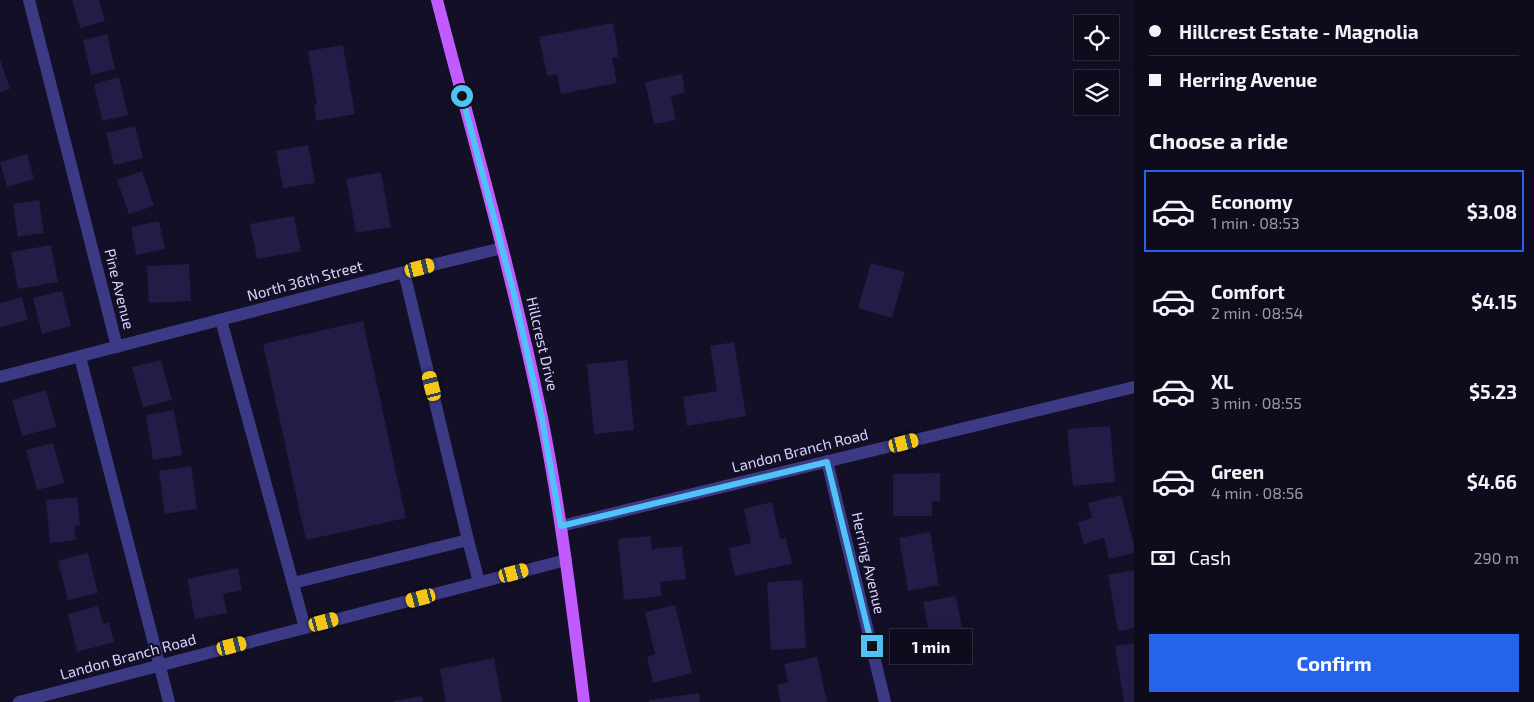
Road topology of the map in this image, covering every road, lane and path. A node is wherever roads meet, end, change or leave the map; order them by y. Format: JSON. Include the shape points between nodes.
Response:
{"nodes":[{"id":1,"x":29,"y":0,"type":"edge"},
{"id":2,"x":437,"y":0,"type":"edge"},
{"id":3,"x":502,"y":248,"type":"junction"},
{"id":4,"x":404,"y":272,"type":"junction"},
{"id":5,"x":221,"y":320,"type":"junction"},
{"id":6,"x":117,"y":347,"type":"junction"},
{"id":7,"x":80,"y":357,"type":"junction"},
{"id":8,"x":0,"y":377,"type":"edge"},
{"id":9,"x":1134,"y":387,"type":"edge"},
{"id":10,"x":827,"y":462,"type":"junction"},
{"id":11,"x":561,"y":526,"type":"junction"},
{"id":12,"x":468,"y":540,"type":"junction"},
{"id":13,"x":566,"y":560,"type":"junction"},
{"id":14,"x":293,"y":582,"type":"junction"},
{"id":15,"x":479,"y":582,"type":"junction"},
{"id":16,"x":305,"y":628,"type":"junction"},
{"id":17,"x":160,"y":665,"type":"junction"},
{"id":18,"x":19,"y":702,"type":"edge"},
{"id":19,"x":169,"y":702,"type":"edge"},
{"id":20,"x":584,"y":702,"type":"edge"},
{"id":21,"x":885,"y":702,"type":"edge"}],
"edges":[{"from":1,"to":6,"type":"street","name":"Pine Avenue"},
{"from":2,"to":3,"type":"main road","name":"Hillcrest Drive"},
{"from":3,"to":4,"type":"street","name":"North 36th Street"},
{"from":3,"to":11,"type":"main road","name":"Hillcrest Drive","via":[[542,419]]},
{"from":4,"to":5,"type":"street","name":"North 36th Street"},
{"from":4,"to":12,"type":"street"},
{"from":5,"to":6,"type":"street","name":"North 36th Street"},
{"from":5,"to":14,"type":"street"},
{"from":6,"to":7,"type":"street","name":"Pine Avenue"},
{"from":7,"to":8,"type":"street"},
{"from":7,"to":17,"type":"street"},
{"from":9,"to":10,"type":"street","name":"Landon Branch Road"},
{"from":10,"to":11,"type":"street","name":"Landon Branch Road"},
{"from":10,"to":21,"type":"street","name":"Herring Avenue"},
{"from":11,"to":13,"type":"main road","name":"Hillcrest Drive"},
{"from":12,"to":14,"type":"street"},
{"from":12,"to":15,"type":"street"},
{"from":13,"to":15,"type":"street","name":"Landon Branch Road"},
{"from":13,"to":20,"type":"main road","name":"Hillcrest Drive"},
{"from":14,"to":16,"type":"street"},
{"from":15,"to":16,"type":"street","name":"Landon Branch Road"},
{"from":16,"to":17,"type":"street","name":"Landon Branch Road"},
{"from":17,"to":18,"type":"street","name":"Landon Branch Road"},
{"from":17,"to":19,"type":"street"}]}
